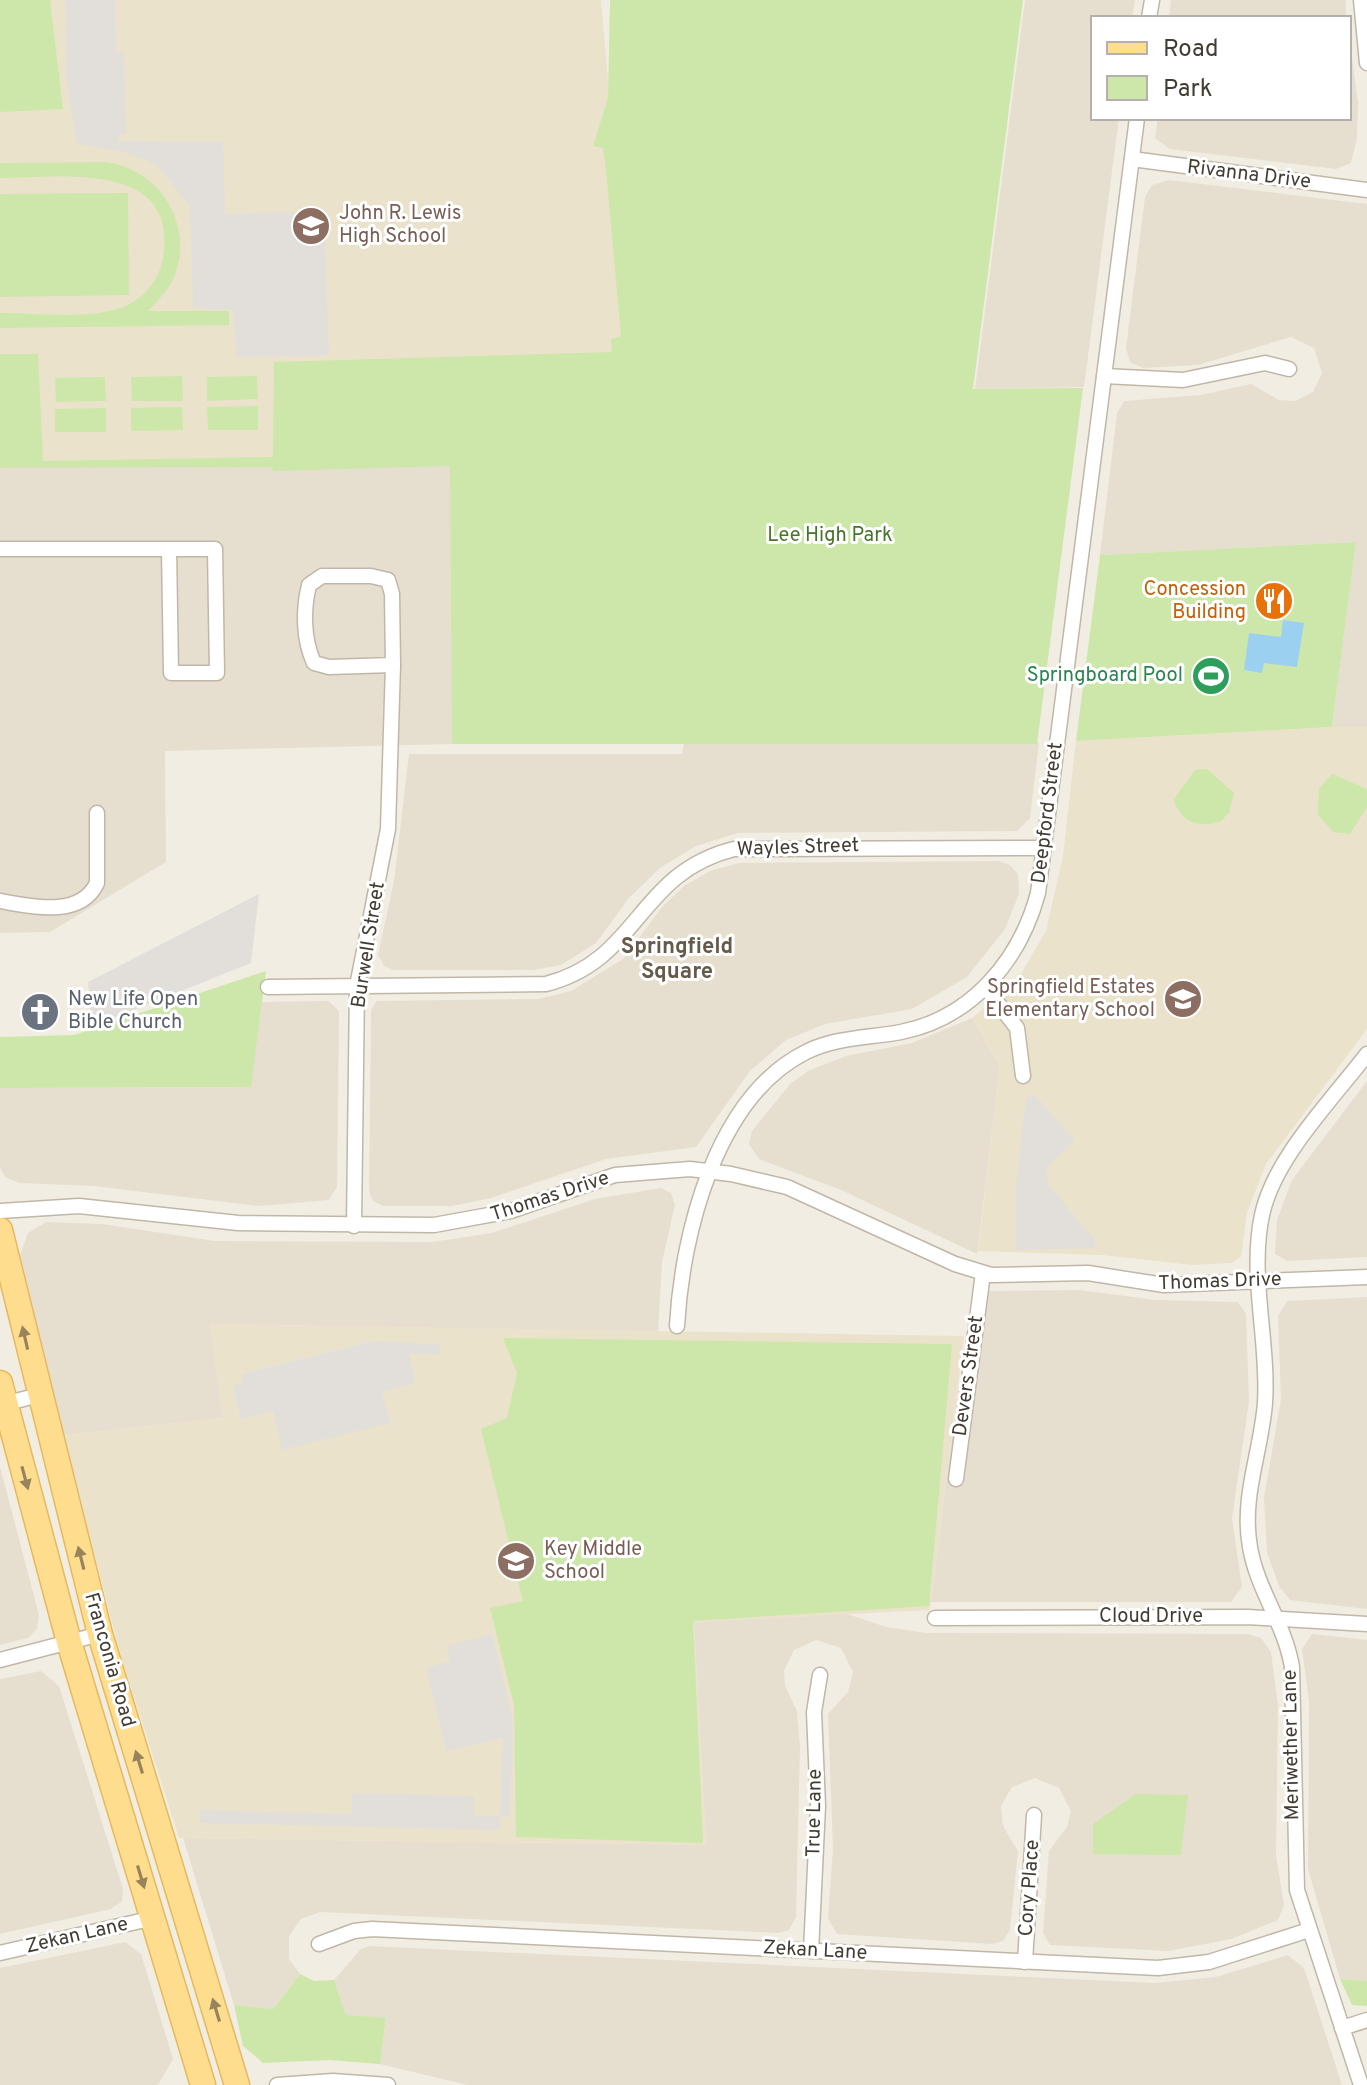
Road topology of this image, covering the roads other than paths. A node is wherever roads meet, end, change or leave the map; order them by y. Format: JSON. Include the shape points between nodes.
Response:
{"nodes":[{"id":1,"x":1361,"y":0,"type":"edge"},
{"id":2,"x":1367,"y":63,"type":"edge"},
{"id":3,"x":1137,"y":120,"type":"edge"},
{"id":4,"x":1132,"y":159,"type":"junction"},
{"id":5,"x":1366,"y":185,"type":"edge"},
{"id":6,"x":1289,"y":369,"type":"dead end"},
{"id":7,"x":1104,"y":376,"type":"junction"},
{"id":8,"x":0,"y":549,"type":"edge"},
{"id":9,"x":169,"y":549,"type":"junction"},
{"id":10,"x":393,"y":665,"type":"junction"},
{"id":11,"x":97,"y":813,"type":"dead end"},
{"id":12,"x":1043,"y":848,"type":"junction"},
{"id":13,"x":0,"y":901,"type":"edge"},
{"id":14,"x":357,"y":986,"type":"junction"},
{"id":15,"x":268,"y":987,"type":"dead end"},
{"id":16,"x":986,"y":988,"type":"junction"},
{"id":17,"x":1367,"y":1054,"type":"edge"},
{"id":18,"x":1023,"y":1076,"type":"dead end"},
{"id":19,"x":710,"y":1171,"type":"junction"},
{"id":20,"x":0,"y":1211,"type":"edge"},
{"id":21,"x":354,"y":1226,"type":"junction"},
{"id":22,"x":0,"y":1230,"type":"edge"},
{"id":23,"x":983,"y":1273,"type":"junction"},
{"id":24,"x":1367,"y":1277,"type":"edge"},
{"id":25,"x":1260,"y":1282,"type":"junction"},
{"id":26,"x":677,"y":1326,"type":"dead end"},
{"id":27,"x":39,"y":1395,"type":"junction"},
{"id":28,"x":2,"y":1398,"type":"edge"},
{"id":29,"x":956,"y":1479,"type":"dead end"},
{"id":30,"x":935,"y":1618,"type":"dead end"},
{"id":31,"x":1276,"y":1619,"type":"junction"},
{"id":32,"x":1367,"y":1624,"type":"edge"},
{"id":33,"x":100,"y":1634,"type":"junction"},
{"id":34,"x":69,"y":1642,"type":"junction"},
{"id":35,"x":0,"y":1660,"type":"edge"},
{"id":36,"x":820,"y":1675,"type":"dead end"},
{"id":37,"x":1034,"y":1815,"type":"dead end"},
{"id":38,"x":154,"y":1918,"type":"junction"},
{"id":39,"x":1309,"y":1930,"type":"junction"},
{"id":40,"x":319,"y":1944,"type":"dead end"},
{"id":41,"x":811,"y":1951,"type":"junction"},
{"id":42,"x":0,"y":1953,"type":"edge"},
{"id":43,"x":1025,"y":1962,"type":"junction"},
{"id":44,"x":1367,"y":2020,"type":"edge"},
{"id":45,"x":1342,"y":2028,"type":"junction"},
{"id":46,"x":203,"y":2085,"type":"edge"},
{"id":47,"x":237,"y":2085,"type":"edge"},
{"id":48,"x":277,"y":2085,"type":"edge"},
{"id":49,"x":388,"y":2085,"type":"edge"},
{"id":50,"x":1361,"y":2085,"type":"edge"}],
"edges":[{"from":1,"to":2,"type":"street"},
{"from":3,"to":4,"type":"street","name":"Deepford Street"},
{"from":4,"to":5,"type":"street","name":"Rivanna Drive"},
{"from":4,"to":7,"type":"street","name":"Deepford Street"},
{"from":6,"to":7,"type":"street","via":[[1265,363],[1183,380]]},
{"from":7,"to":12,"type":"street","name":"Deepford Street"},
{"from":8,"to":9,"type":"street"},
{"from":9,"to":9,"type":"street","via":[[171,673],[217,673],[215,549]]},
{"from":10,"to":10,"type":"street","name":"Burwell Street","via":[[388,580],[322,576],[309,585],[307,648],[314,663]]},
{"from":10,"to":14,"type":"street","name":"Burwell Street","via":[[388,829]]},
{"from":11,"to":13,"type":"street","via":[[97,883],[92,892],[56,909]]},
{"from":12,"to":14,"type":"street","name":"Wayles Street","via":[[734,849],[674,876],[608,953],[567,979],[546,984]]},
{"from":12,"to":16,"type":"street","name":"Deepford Street","via":[[1027,928]]},
{"from":14,"to":15,"type":"street","name":"Wayles Street"},
{"from":14,"to":21,"type":"street","name":"Burwell Street"},
{"from":16,"to":18,"type":"street","via":[[1017,1028]]},
{"from":16,"to":19,"type":"street","name":"Deepford Street","via":[[931,1023],[829,1043],[787,1062],[751,1098]]},
{"from":17,"to":25,"type":"street","name":"Meriwether Lane","via":[[1272,1184],[1261,1219]]},
{"from":19,"to":21,"type":"street","name":"Thomas Drive","via":[[657,1169],[615,1175],[511,1211],[460,1222]]},
{"from":19,"to":23,"type":"street","name":"Thomas Drive","via":[[787,1187]]},
{"from":19,"to":26,"type":"street","name":"Deepford Street","via":[[686,1244]]},
{"from":20,"to":21,"type":"street","name":"Thomas Drive","via":[[79,1206],[238,1223]]},
{"from":27,"to":22,"type":"main road","name":"Franconia Road","one_way":true},
{"from":23,"to":25,"type":"street","name":"Thomas Drive","via":[[1088,1273],[1164,1285]]},
{"from":23,"to":29,"type":"street","name":"Devers Street"},
{"from":24,"to":25,"type":"street","name":"Thomas Drive"},
{"from":25,"to":31,"type":"street","name":"Meriwether Lane","via":[[1265,1404],[1248,1488],[1247,1522],[1253,1561]]},
{"from":27,"to":28,"type":"street"},
{"from":33,"to":27,"type":"main road","name":"Franconia Road","one_way":true},
{"from":28,"to":34,"type":"main road","name":"Franconia Road","one_way":true},
{"from":30,"to":31,"type":"street","name":"Cloud Drive"},
{"from":31,"to":32,"type":"street","name":"Cloud Drive"},
{"from":31,"to":39,"type":"street","name":"Meriwether Lane","via":[[1288,1642],[1294,1679],[1293,1867]]},
{"from":33,"to":34,"type":"street"},
{"from":47,"to":33,"type":"main road","name":"Franconia Road","one_way":true},
{"from":34,"to":35,"type":"street"},
{"from":34,"to":38,"type":"main road","name":"Franconia Road","one_way":true},
{"from":36,"to":41,"type":"street","name":"True Lane","via":[[814,1712],[818,1806]]},
{"from":37,"to":43,"type":"street","name":"Cory Place"},
{"from":38,"to":42,"type":"street","name":"Zekan Lane"},
{"from":38,"to":46,"type":"main road","name":"Franconia Road"},
{"from":39,"to":43,"type":"street","name":"Zekan Lane","via":[[1180,1967]]},
{"from":39,"to":45,"type":"street","name":"Meriwether Lane"},
{"from":40,"to":41,"type":"street","name":"Zekan Lane","via":[[372,1929]]},
{"from":41,"to":43,"type":"street","name":"Zekan Lane"},
{"from":44,"to":45,"type":"street"},
{"from":45,"to":50,"type":"street","name":"Meriwether Lane"},
{"from":48,"to":49,"type":"street"}]}
